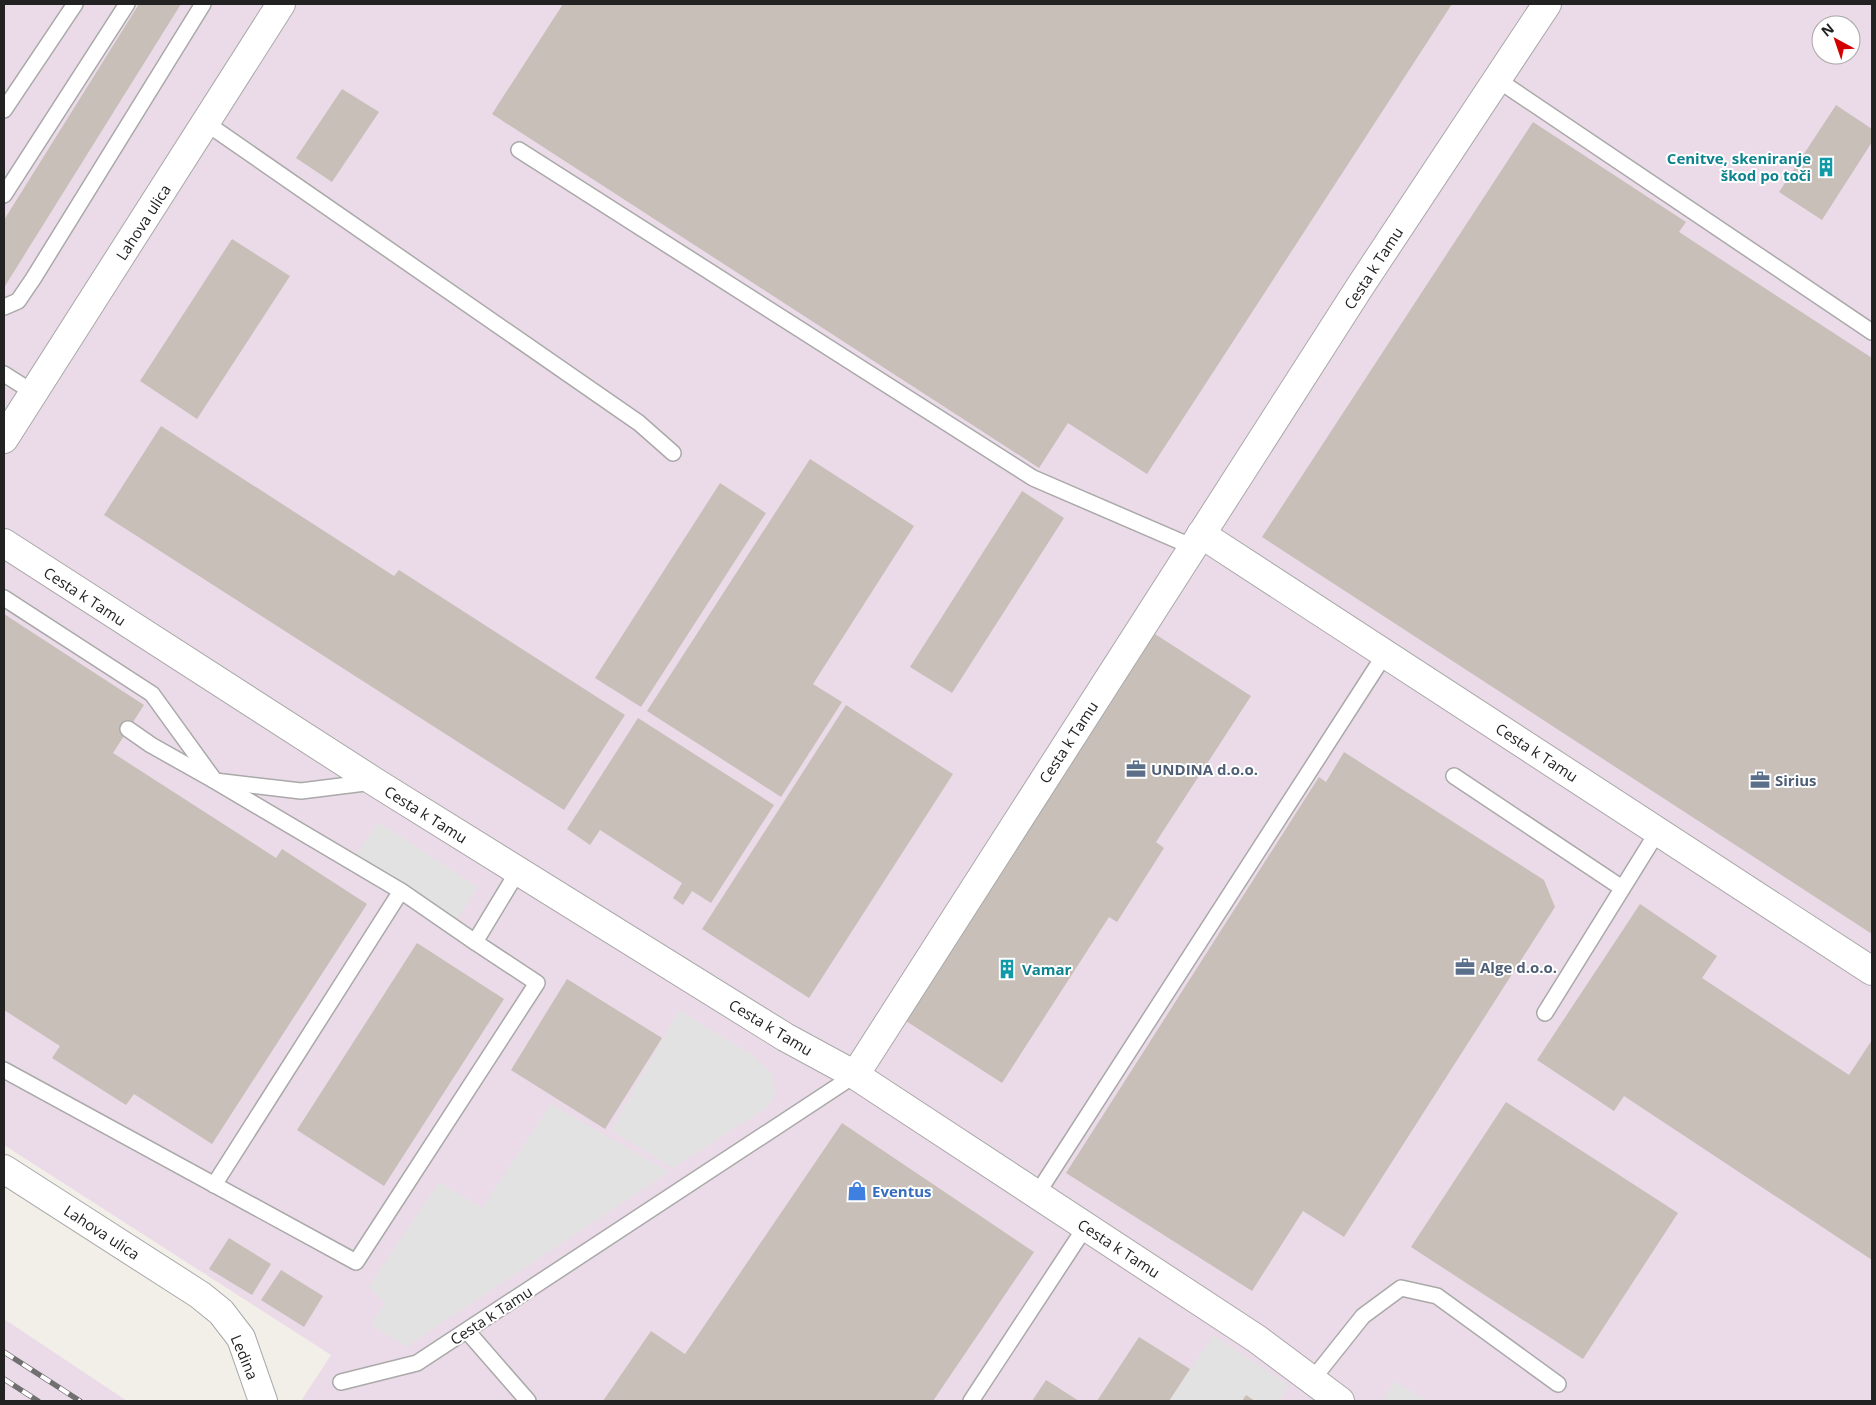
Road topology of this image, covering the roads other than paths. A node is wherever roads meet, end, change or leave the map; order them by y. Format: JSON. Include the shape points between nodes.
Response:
{"nodes":[{"id":1,"x":75,"y":4,"type":"edge"},
{"id":2,"x":127,"y":4,"type":"edge"},
{"id":3,"x":203,"y":4,"type":"edge"},
{"id":4,"x":282,"y":4,"type":"edge"},
{"id":5,"x":1547,"y":4,"type":"edge"},
{"id":6,"x":1498,"y":80,"type":"junction"},
{"id":7,"x":4,"y":110,"type":"edge"},
{"id":8,"x":206,"y":124,"type":"junction"},
{"id":9,"x":519,"y":150,"type":"dead end"},
{"id":10,"x":4,"y":195,"type":"edge"},
{"id":11,"x":4,"y":307,"type":"edge"},
{"id":12,"x":1872,"y":332,"type":"edge"},
{"id":13,"x":4,"y":374,"type":"edge"},
{"id":14,"x":34,"y":393,"type":"junction"},
{"id":15,"x":4,"y":439,"type":"edge"},
{"id":16,"x":673,"y":453,"type":"dead end"},
{"id":17,"x":1197,"y":541,"type":"junction"},
{"id":18,"x":4,"y":543,"type":"edge"},
{"id":19,"x":4,"y":598,"type":"edge"},
{"id":20,"x":1385,"y":654,"type":"junction"},
{"id":21,"x":128,"y":730,"type":"dead end"},
{"id":22,"x":1454,"y":776,"type":"dead end"},
{"id":23,"x":215,"y":781,"type":"junction"},
{"id":24,"x":374,"y":782,"type":"junction"},
{"id":25,"x":1658,"y":831,"type":"junction"},
{"id":26,"x":518,"y":871,"type":"junction"},
{"id":27,"x":1622,"y":888,"type":"junction"},
{"id":28,"x":402,"y":891,"type":"junction"},
{"id":29,"x":475,"y":942,"type":"junction"},
{"id":30,"x":1872,"y":971,"type":"edge"},
{"id":31,"x":1545,"y":1013,"type":"dead end"},
{"id":32,"x":4,"y":1070,"type":"edge"},
{"id":33,"x":855,"y":1075,"type":"junction"},
{"id":34,"x":4,"y":1169,"type":"edge"},
{"id":35,"x":214,"y":1185,"type":"junction"},
{"id":36,"x":1037,"y":1194,"type":"junction"},
{"id":37,"x":1086,"y":1226,"type":"junction"},
{"id":38,"x":200,"y":1295,"type":"joint"},
{"id":39,"x":467,"y":1330,"type":"junction"},
{"id":40,"x":1312,"y":1380,"type":"junction"},
{"id":41,"x":342,"y":1382,"type":"dead end"},
{"id":42,"x":1558,"y":1384,"type":"dead end"},
{"id":43,"x":263,"y":1401,"type":"edge"},
{"id":44,"x":528,"y":1401,"type":"edge"},
{"id":45,"x":971,"y":1401,"type":"edge"},
{"id":46,"x":1340,"y":1401,"type":"edge"}],
"edges":[{"from":1,"to":7,"type":"lane"},
{"from":2,"to":10,"type":"lane"},
{"from":3,"to":11,"type":"lane","via":[[33,279],[18,301]]},
{"from":4,"to":8,"type":"street","name":"Lahova ulica"},
{"from":5,"to":6,"type":"street","name":"Cesta k Tamu"},
{"from":6,"to":12,"type":"lane"},
{"from":6,"to":17,"type":"street","name":"Cesta k Tamu","via":[[1361,285]]},
{"from":8,"to":14,"type":"street","name":"Lahova ulica"},
{"from":8,"to":16,"type":"lane","via":[[630,417]]},
{"from":9,"to":17,"type":"lane","via":[[1033,478]]},
{"from":13,"to":14,"type":"lane"},
{"from":14,"to":15,"type":"street","name":"Lahova ulica"},
{"from":17,"to":20,"type":"street","name":"Cesta k Tamu"},
{"from":17,"to":33,"type":"street","name":"Cesta k Tamu"},
{"from":18,"to":24,"type":"street","name":"Cesta k Tamu"},
{"from":19,"to":23,"type":"lane","via":[[152,694]]},
{"from":20,"to":25,"type":"street","name":"Cesta k Tamu"},
{"from":20,"to":36,"type":"lane"},
{"from":21,"to":23,"type":"lane"},
{"from":22,"to":27,"type":"lane"},
{"from":23,"to":24,"type":"lane","via":[[301,791]]},
{"from":23,"to":28,"type":"lane"},
{"from":24,"to":26,"type":"street","name":"Cesta k Tamu"},
{"from":25,"to":27,"type":"lane"},
{"from":25,"to":30,"type":"street","name":"Cesta k Tamu"},
{"from":26,"to":29,"type":"lane"},
{"from":26,"to":33,"type":"street","name":"Cesta k Tamu","via":[[785,1037]]},
{"from":27,"to":31,"type":"lane"},
{"from":28,"to":29,"type":"lane"},
{"from":28,"to":35,"type":"lane"},
{"from":29,"to":35,"type":"lane","via":[[537,983],[356,1262]]},
{"from":32,"to":35,"type":"lane"},
{"from":33,"to":36,"type":"street","name":"Cesta k Tamu"},
{"from":33,"to":39,"type":"lane","name":"Cesta k Tamu"},
{"from":34,"to":38,"type":"street","name":"Lahova ulica"},
{"from":36,"to":37,"type":"street","name":"Cesta k Tamu"},
{"from":37,"to":40,"type":"street","name":"Cesta k Tamu","via":[[1257,1339]]},
{"from":37,"to":45,"type":"lane"},
{"from":38,"to":43,"type":"street","name":"Ledina","via":[[222,1312],[241,1338]]},
{"from":39,"to":41,"type":"lane","name":"Cesta k Tamu","via":[[417,1363]]},
{"from":39,"to":44,"type":"lane"},
{"from":40,"to":42,"type":"lane","via":[[1364,1316],[1400,1288],[1437,1296]]},
{"from":40,"to":46,"type":"street","name":"Cesta k Tamu"}]}
